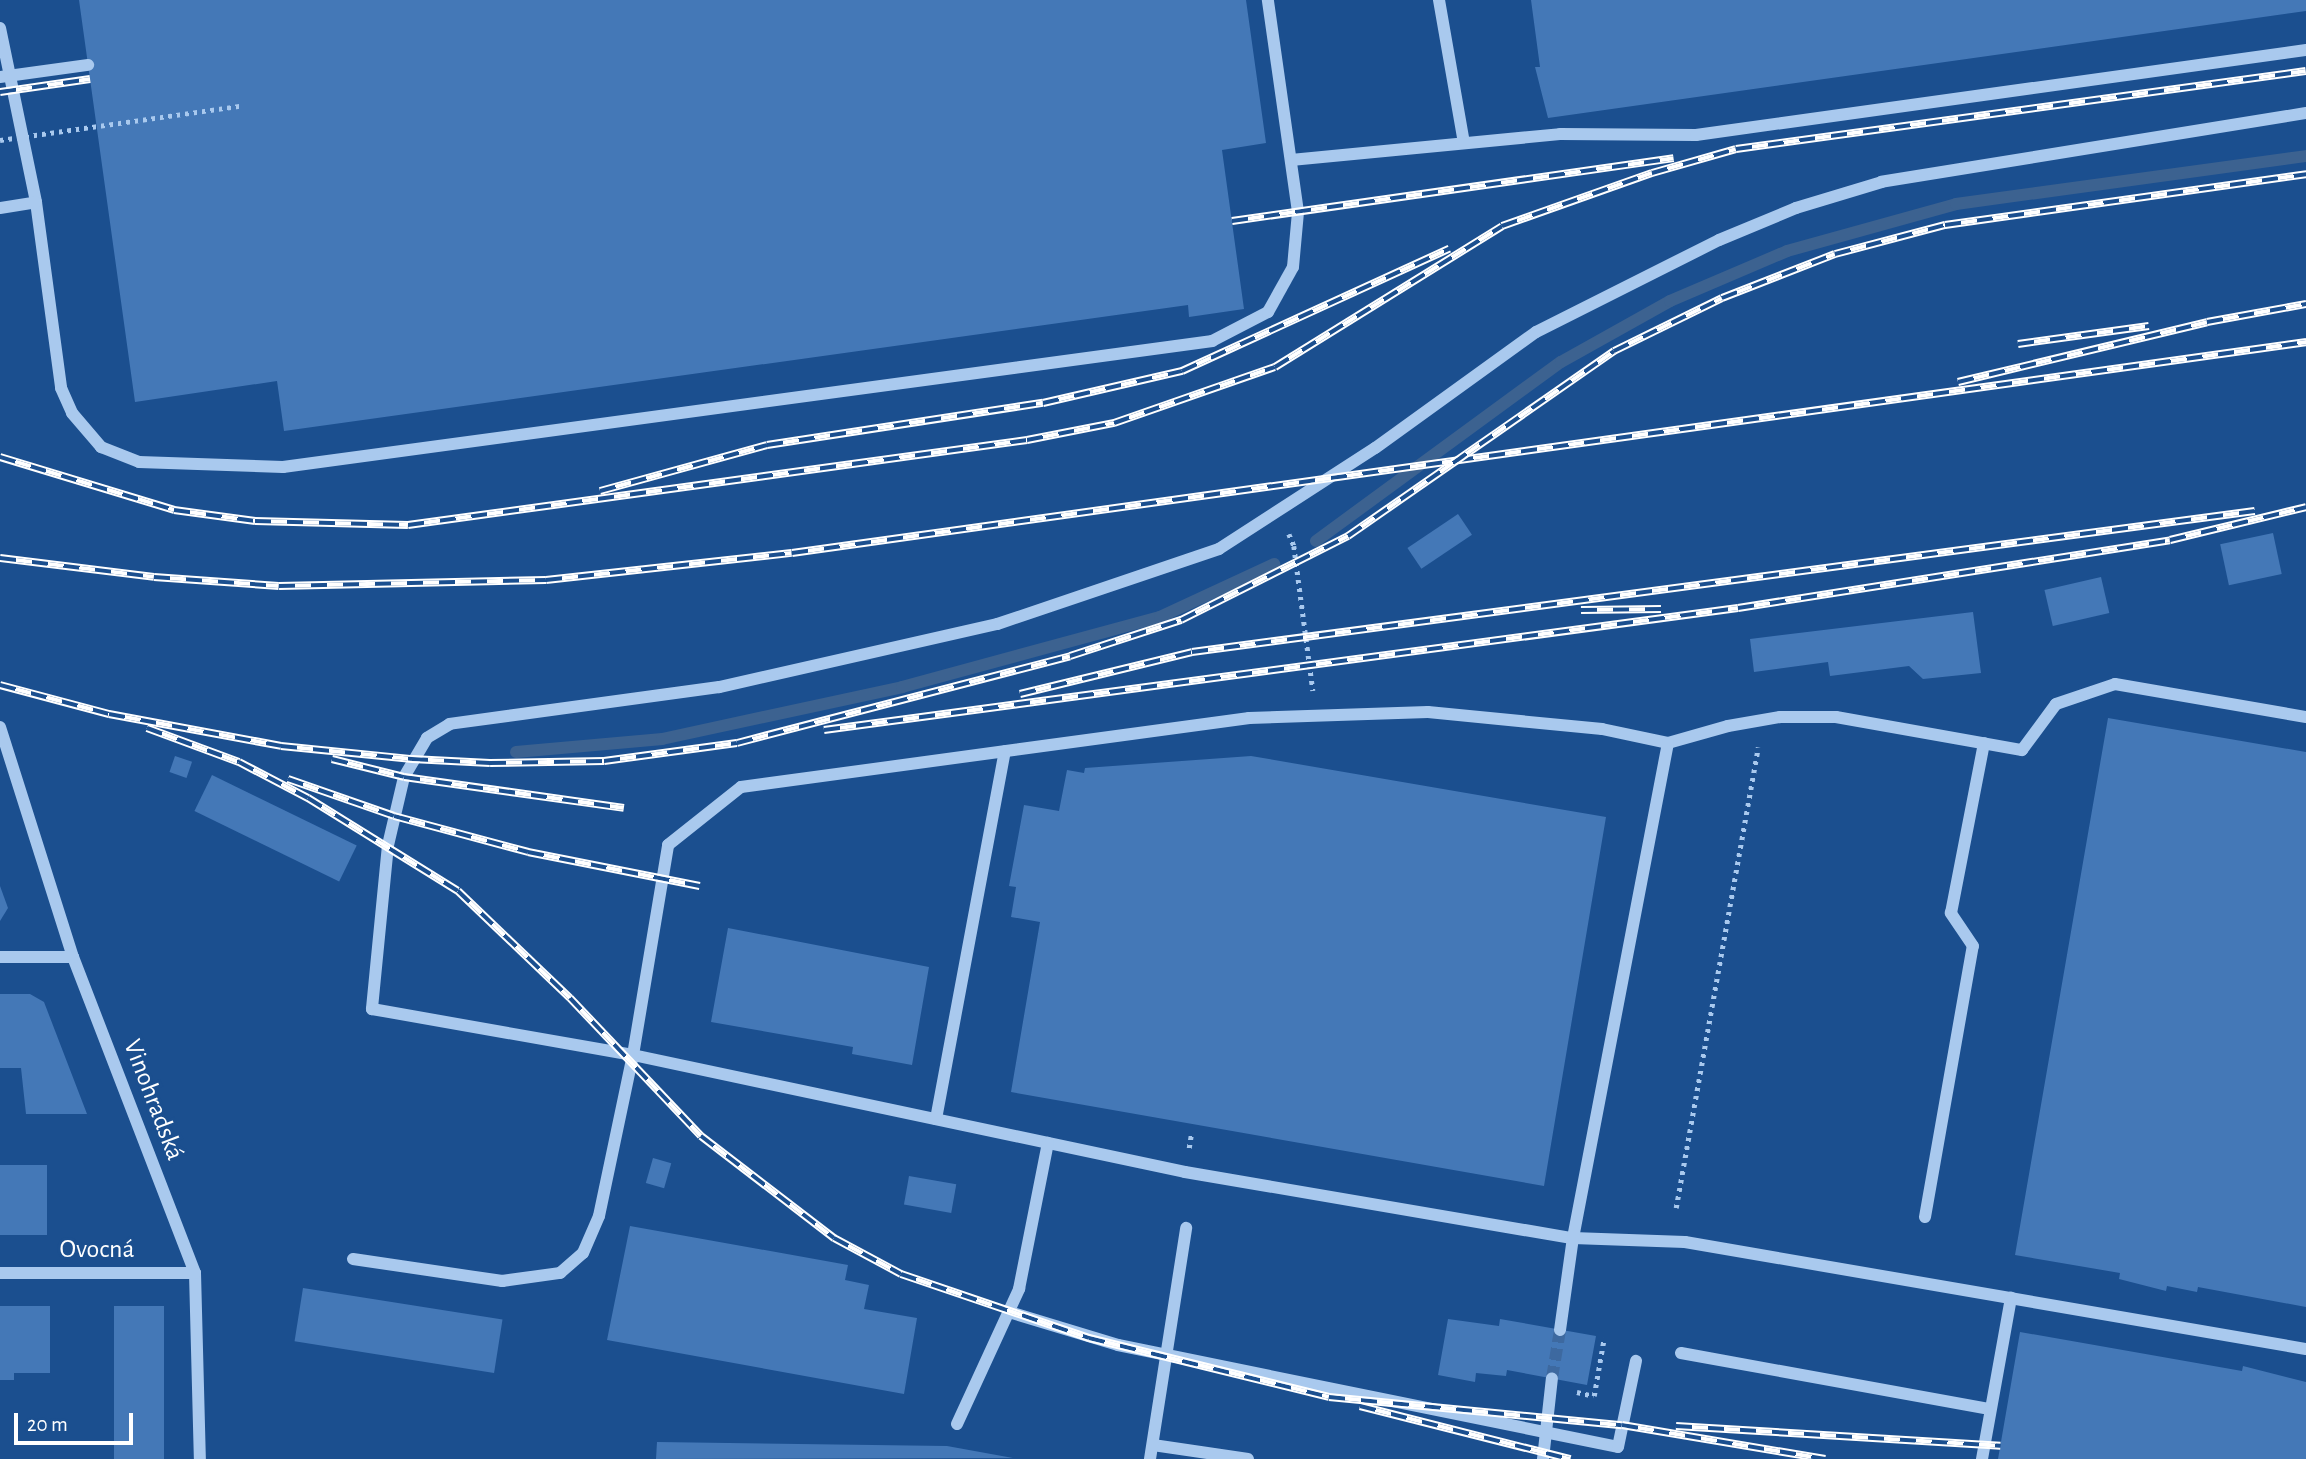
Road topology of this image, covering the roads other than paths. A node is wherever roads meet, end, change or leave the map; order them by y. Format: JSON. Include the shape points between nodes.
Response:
{"nodes":[{"id":1,"x":1268,"y":0,"type":"edge"},
{"id":2,"x":1439,"y":0,"type":"edge"},
{"id":3,"x":0,"y":28,"type":"edge"},
{"id":4,"x":2306,"y":50,"type":"edge"},
{"id":5,"x":88,"y":65,"type":"dead end"},
{"id":6,"x":5,"y":77,"type":"edge"},
{"id":7,"x":2306,"y":113,"type":"edge"},
{"id":8,"x":1464,"y":143,"type":"junction"},
{"id":9,"x":1291,"y":160,"type":"junction"},
{"id":10,"x":36,"y":202,"type":"junction"},
{"id":11,"x":0,"y":208,"type":"edge"},
{"id":12,"x":2306,"y":717,"type":"edge"},
{"id":13,"x":0,"y":727,"type":"edge"},
{"id":14,"x":1668,"y":743,"type":"junction"},
{"id":15,"x":1984,"y":743,"type":"junction"},
{"id":16,"x":1005,"y":751,"type":"junction"},
{"id":17,"x":0,"y":957,"type":"edge"},
{"id":18,"x":73,"y":957,"type":"junction"},
{"id":19,"x":633,"y":1055,"type":"junction"},
{"id":20,"x":936,"y":1119,"type":"junction"},
{"id":21,"x":1048,"y":1143,"type":"junction"},
{"id":22,"x":1925,"y":1217,"type":"dead end"},
{"id":23,"x":1186,"y":1228,"type":"dead end"},
{"id":24,"x":1573,"y":1238,"type":"junction"},
{"id":25,"x":353,"y":1259,"type":"dead end"},
{"id":26,"x":0,"y":1273,"type":"edge"},
{"id":27,"x":195,"y":1273,"type":"junction"},
{"id":28,"x":2011,"y":1298,"type":"junction"},
{"id":29,"x":1009,"y":1312,"type":"junction"},
{"id":30,"x":1560,"y":1330,"type":"tunnel mouth"},
{"id":31,"x":2306,"y":1349,"type":"edge"},
{"id":32,"x":1681,"y":1353,"type":"dead end"},
{"id":33,"x":1167,"y":1354,"type":"junction"},
{"id":34,"x":1636,"y":1361,"type":"dead end"},
{"id":35,"x":1552,"y":1378,"type":"tunnel mouth"},
{"id":36,"x":1990,"y":1409,"type":"junction"},
{"id":37,"x":957,"y":1423,"type":"dead end"},
{"id":38,"x":1546,"y":1433,"type":"junction"},
{"id":39,"x":1153,"y":1444,"type":"junction"},
{"id":40,"x":200,"y":1459,"type":"edge"},
{"id":41,"x":1150,"y":1459,"type":"edge"},
{"id":42,"x":1248,"y":1459,"type":"edge"},
{"id":43,"x":1543,"y":1459,"type":"edge"},
{"id":44,"x":1982,"y":1459,"type":"edge"}],
"edges":[{"from":1,"to":9,"type":"street"},
{"from":2,"to":8,"type":"street"},
{"from":3,"to":6,"type":"street"},
{"from":4,"to":8,"type":"street","via":[[1696,135],[1560,134]]},
{"from":5,"to":6,"type":"street"},
{"from":6,"to":10,"type":"street"},
{"from":7,"to":19,"type":"street","via":[[1882,181],[1796,208],[1718,240],[1536,332],[1219,549],[997,624],[719,687],[450,724],[427,738],[404,777],[388,845],[372,1009]]},
{"from":8,"to":9,"type":"street"},
{"from":9,"to":10,"type":"street","via":[[1298,212],[1293,267],[1268,312],[1212,341],[283,467],[139,462],[101,447],[86,432],[61,388]]},
{"from":10,"to":11,"type":"street"},
{"from":12,"to":15,"type":"street","via":[[2115,684],[2056,704],[2022,750]]},
{"from":13,"to":18,"type":"street","name":"Vinohradská"},
{"from":14,"to":15,"type":"street","via":[[1728,726],[1813,717]]},
{"from":14,"to":16,"type":"street","via":[[1602,729],[1429,712],[1249,718]]},
{"from":14,"to":24,"type":"street"},
{"from":15,"to":22,"type":"street","via":[[1951,914],[1973,946]]},
{"from":16,"to":19,"type":"street","via":[[741,787],[668,845]]},
{"from":16,"to":20,"type":"street"},
{"from":17,"to":18,"type":"street"},
{"from":18,"to":27,"type":"street","name":"Vinohradská"},
{"from":19,"to":20,"type":"street"},
{"from":19,"to":25,"type":"street","via":[[599,1216],[583,1253],[561,1273],[502,1281]]},
{"from":20,"to":21,"type":"street"},
{"from":21,"to":24,"type":"street","via":[[1185,1172]]},
{"from":21,"to":29,"type":"street","via":[[1019,1289]]},
{"from":23,"to":33,"type":"street"},
{"from":24,"to":28,"type":"street","via":[[1685,1242]]},
{"from":24,"to":30,"type":"street"},
{"from":26,"to":27,"type":"street","name":"Ovocná"},
{"from":27,"to":40,"type":"street","name":"Vinohradská"},
{"from":28,"to":31,"type":"street"},
{"from":28,"to":36,"type":"street"},
{"from":29,"to":33,"type":"street","via":[[1089,1338]]},
{"from":29,"to":37,"type":"street"},
{"from":32,"to":36,"type":"street"},
{"from":33,"to":38,"type":"street"},
{"from":33,"to":39,"type":"street"},
{"from":34,"to":38,"type":"street","via":[[1618,1447]]},
{"from":35,"to":38,"type":"street"},
{"from":36,"to":44,"type":"street"},
{"from":38,"to":43,"type":"street"},
{"from":39,"to":41,"type":"street"},
{"from":39,"to":42,"type":"street"}]}
